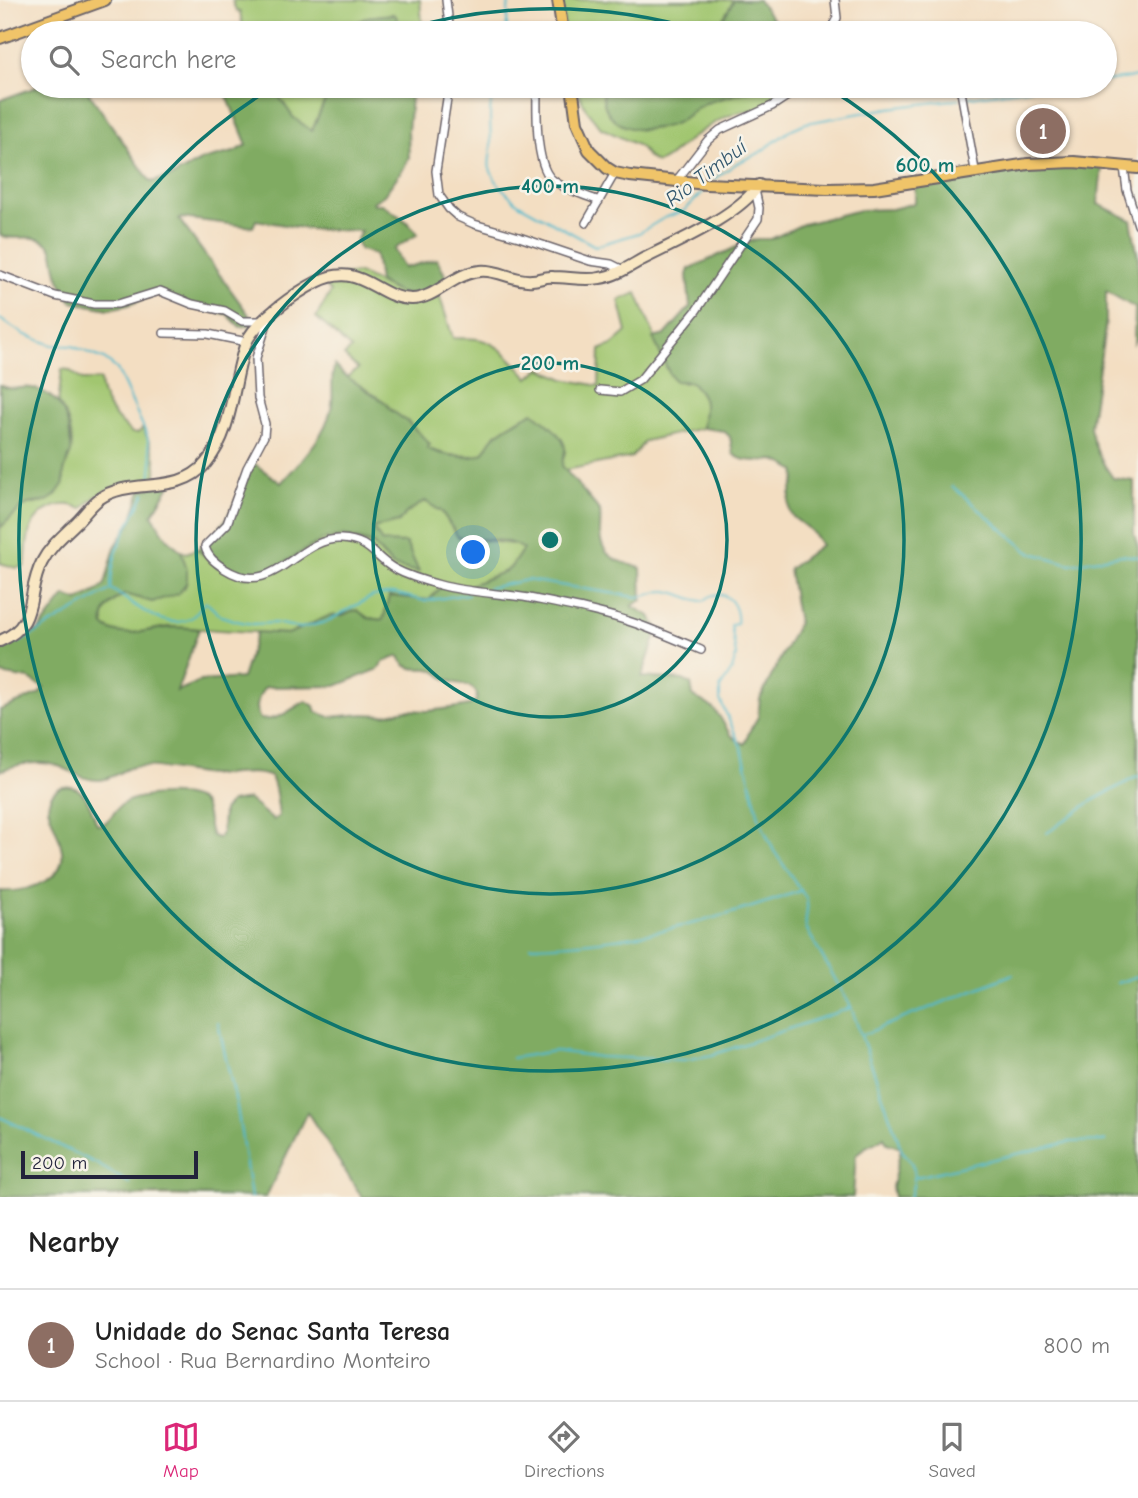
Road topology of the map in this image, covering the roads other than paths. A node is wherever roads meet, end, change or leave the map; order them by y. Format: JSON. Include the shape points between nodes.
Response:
{"nodes":[{"id":1,"x":105,"y":0,"type":"edge"},
{"id":2,"x":446,"y":0,"type":"edge"},
{"id":3,"x":558,"y":0,"type":"edge"},
{"id":4,"x":835,"y":0,"type":"edge"},
{"id":5,"x":47,"y":21,"type":"edge"},
{"id":6,"x":449,"y":21,"type":"edge"},
{"id":7,"x":562,"y":21,"type":"edge"},
{"id":8,"x":835,"y":21,"type":"edge"},
{"id":9,"x":21,"y":30,"type":"edge"},
{"id":10,"x":0,"y":38,"type":"edge"},
{"id":11,"x":447,"y":98,"type":"edge"},
{"id":12,"x":538,"y":98,"type":"edge"},
{"id":13,"x":574,"y":98,"type":"edge"},
{"id":14,"x":784,"y":98,"type":"edge"},
{"id":15,"x":962,"y":98,"type":"edge"},
{"id":16,"x":1124,"y":166,"type":"junction"},
{"id":17,"x":1138,"y":168,"type":"edge"},
{"id":18,"x":975,"y":170,"type":"junction"},
{"id":19,"x":615,"y":173,"type":"junction"},
{"id":20,"x":677,"y":180,"type":"junction"},
{"id":21,"x":757,"y":188,"type":"junction"},
{"id":22,"x":599,"y":201,"type":"junction"},
{"id":23,"x":586,"y":223,"type":"dead end"},
{"id":24,"x":1138,"y":225,"type":"edge"},
{"id":25,"x":623,"y":270,"type":"junction"},
{"id":26,"x":0,"y":275,"type":"edge"},
{"id":27,"x":266,"y":318,"type":"junction"},
{"id":28,"x":164,"y":333,"type":"dead end"},
{"id":29,"x":247,"y":342,"type":"junction"},
{"id":30,"x":600,"y":390,"type":"dead end"},
{"id":31,"x":0,"y":641,"type":"edge"},
{"id":32,"x":701,"y":650,"type":"dead end"}],
"edges":[{"from":1,"to":5,"type":"main road"},
{"from":2,"to":6,"type":"street"},
{"from":3,"to":7,"type":"main road"},
{"from":4,"to":8,"type":"street"},
{"from":9,"to":10,"type":"main road"},
{"from":11,"to":25,"type":"street","via":[[436,171],[439,195],[449,209],[474,224]]},
{"from":12,"to":22,"type":"street","via":[[540,149],[548,176]]},
{"from":13,"to":19,"type":"main road","via":[[584,143]]},
{"from":14,"to":20,"type":"street","via":[[714,135]]},
{"from":15,"to":18,"type":"street"},
{"from":16,"to":17,"type":"main road"},
{"from":16,"to":18,"type":"main road","via":[[1074,162]]},
{"from":16,"to":24,"type":"street"},
{"from":18,"to":21,"type":"main road","via":[[874,188]]},
{"from":19,"to":20,"type":"main road"},
{"from":19,"to":22,"type":"street"},
{"from":20,"to":21,"type":"main road"},
{"from":21,"to":25,"type":"street","via":[[706,227]]},
{"from":21,"to":30,"type":"street","via":[[758,219],[673,342],[632,386],[620,392]]},
{"from":22,"to":23,"type":"street"},
{"from":25,"to":27,"type":"street","via":[[601,278],[529,281],[479,271],[414,299],[355,276],[340,275],[317,282]]},
{"from":26,"to":27,"type":"street","via":[[55,296],[94,304],[118,304],[160,291],[225,310],[242,321]]},
{"from":27,"to":29,"type":"street"},
{"from":27,"to":32,"type":"street","via":[[256,358],[264,436],[247,468],[230,520],[205,546],[215,561],[238,576],[256,577],[273,573],[313,546],[350,540],[370,548],[393,568],[441,586],[613,617]]},
{"from":28,"to":29,"type":"street","via":[[208,334]]},
{"from":29,"to":31,"type":"street","via":[[223,432],[204,466],[172,484],[102,497],[44,558],[27,618],[19,631]]}]}
